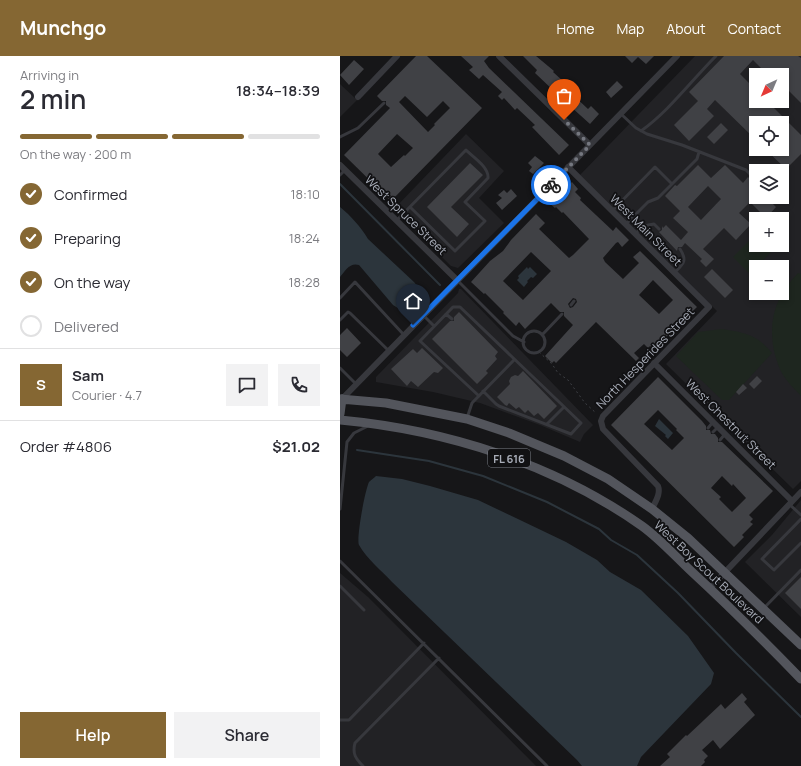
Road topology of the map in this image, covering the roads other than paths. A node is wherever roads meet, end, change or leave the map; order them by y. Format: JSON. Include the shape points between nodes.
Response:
{"nodes":[{"id":1,"x":397,"y":56,"type":"edge"},
{"id":2,"x":499,"y":56,"type":"edge"},
{"id":3,"x":716,"y":56,"type":"edge"},
{"id":4,"x":675,"y":57,"type":"edge"},
{"id":5,"x":358,"y":97,"type":"dead end"},
{"id":6,"x":384,"y":103,"type":"dead end"},
{"id":7,"x":621,"y":114,"type":"junction"},
{"id":8,"x":641,"y":131,"type":"junction"},
{"id":9,"x":340,"y":137,"type":"edge"},
{"id":10,"x":590,"y":145,"type":"junction"},
{"id":11,"x":699,"y":152,"type":"junction"},
{"id":12,"x":342,"y":167,"type":"edge"},
{"id":13,"x":568,"y":167,"type":"junction"},
{"id":14,"x":749,"y":173,"type":"edge"},
{"id":15,"x":340,"y":175,"type":"edge"},
{"id":16,"x":672,"y":184,"type":"junction"},
{"id":17,"x":410,"y":207,"type":"junction"},
{"id":18,"x":612,"y":211,"type":"junction"},
{"id":19,"x":397,"y":220,"type":"junction"},
{"id":20,"x":625,"y":225,"type":"junction"},
{"id":21,"x":660,"y":229,"type":"dead end"},
{"id":22,"x":637,"y":232,"type":"junction"},
{"id":23,"x":680,"y":248,"type":"dead end"},
{"id":24,"x":674,"y":273,"type":"junction"},
{"id":25,"x":457,"y":280,"type":"junction"},
{"id":26,"x":340,"y":298,"type":"edge"},
{"id":27,"x":574,"y":301,"type":"dead end"},
{"id":28,"x":570,"y":305,"type":"dead end"},
{"id":29,"x":709,"y":307,"type":"joint"},
{"id":30,"x":446,"y":314,"type":"junction"},
{"id":31,"x":562,"y":314,"type":"dead end"},
{"id":32,"x":423,"y":315,"type":"junction"},
{"id":33,"x":452,"y":319,"type":"dead end"},
{"id":34,"x":340,"y":320,"type":"edge"},
{"id":35,"x":434,"y":326,"type":"junction"},
{"id":36,"x":404,"y":335,"type":"junction"},
{"id":37,"x":542,"y":335,"type":"junction"},
{"id":38,"x":524,"y":342,"type":"junction"},
{"id":39,"x":389,"y":351,"type":"junction"},
{"id":40,"x":514,"y":360,"type":"junction"},
{"id":41,"x":654,"y":363,"type":"junction"},
{"id":42,"x":340,"y":368,"type":"edge"},
{"id":43,"x":356,"y":384,"type":"junction"},
{"id":44,"x":483,"y":391,"type":"junction"},
{"id":45,"x":479,"y":396,"type":"junction"},
{"id":46,"x":341,"y":399,"type":"edge"},
{"id":47,"x":564,"y":407,"type":"junction"},
{"id":48,"x":340,"y":414,"type":"edge"},
{"id":49,"x":467,"y":419,"type":"junction"},
{"id":50,"x":340,"y":420,"type":"edge"},
{"id":51,"x":374,"y":423,"type":"junction"},
{"id":52,"x":547,"y":424,"type":"junction"},
{"id":53,"x":715,"y":424,"type":"junction"},
{"id":54,"x":708,"y":428,"type":"dead end"},
{"id":55,"x":712,"y":432,"type":"dead end"},
{"id":56,"x":725,"y":434,"type":"junction"},
{"id":57,"x":720,"y":440,"type":"dead end"},
{"id":58,"x":801,"y":492,"type":"edge"},
{"id":59,"x":791,"y":502,"type":"junction"},
{"id":60,"x":340,"y":509,"type":"edge"},
{"id":61,"x":652,"y":509,"type":"junction"},
{"id":62,"x":801,"y":515,"type":"edge"},
{"id":63,"x":801,"y":519,"type":"edge"},
{"id":64,"x":800,"y":544,"type":"edge"},
{"id":65,"x":340,"y":561,"type":"edge"},
{"id":66,"x":801,"y":570,"type":"edge"},
{"id":67,"x":725,"y":572,"type":"junction"},
{"id":68,"x":340,"y":586,"type":"edge"},
{"id":69,"x":710,"y":588,"type":"junction"},
{"id":70,"x":763,"y":609,"type":"junction"},
{"id":71,"x":364,"y":610,"type":"dead end"},
{"id":72,"x":424,"y":644,"type":"junction"},
{"id":73,"x":801,"y":645,"type":"edge"},
{"id":74,"x":439,"y":658,"type":"junction"},
{"id":75,"x":801,"y":679,"type":"edge"},
{"id":76,"x":340,"y":720,"type":"edge"},
{"id":77,"x":363,"y":766,"type":"edge"},
{"id":78,"x":547,"y":766,"type":"edge"}],
"edges":[{"from":1,"to":5,"type":"street"},
{"from":2,"to":10,"type":"street"},
{"from":3,"to":8,"type":"lane"},
{"from":4,"to":7,"type":"street"},
{"from":6,"to":9,"type":"lane","via":[[358,128]]},
{"from":7,"to":8,"type":"lane"},
{"from":7,"to":10,"type":"street"},
{"from":8,"to":11,"type":"lane"},
{"from":10,"to":13,"type":"street"},
{"from":11,"to":14,"type":"lane"},
{"from":11,"to":16,"type":"lane","via":[[697,159]]},
{"from":12,"to":15,"type":"lane"},
{"from":12,"to":19,"type":"street","name":"West Spruce Street"},
{"from":13,"to":18,"type":"street","name":"West Main Street"},
{"from":13,"to":25,"type":"street"},
{"from":16,"to":18,"type":"lane","via":[[655,167]]},
{"from":16,"to":20,"type":"lane","via":[[658,198],[648,202]]},
{"from":17,"to":17,"type":"lane","via":[[466,150],[488,174],[488,178],[465,202],[485,220],[455,251]]},
{"from":17,"to":19,"type":"lane"},
{"from":18,"to":20,"type":"street","name":"West Main Street"},
{"from":19,"to":25,"type":"street","name":"West Spruce Street"},
{"from":20,"to":22,"type":"street","name":"West Main Street"},
{"from":21,"to":22,"type":"lane","via":[[654,224],[647,225]]},
{"from":22,"to":24,"type":"street","name":"West Main Street"},
{"from":23,"to":24,"type":"lane","via":[[684,254],[683,263]]},
{"from":24,"to":29,"type":"street","name":"West Main Street"},
{"from":25,"to":32,"type":"street"},
{"from":25,"to":38,"type":"lane","via":[[514,336]]},
{"from":26,"to":36,"type":"lane","via":[[355,282]]},
{"from":27,"to":28,"type":"lane"},
{"from":29,"to":41,"type":"street","name":"North Hesperides Street"},
{"from":30,"to":33,"type":"lane"},
{"from":30,"to":35,"type":"lane"},
{"from":30,"to":40,"type":"lane","via":[[453,307],[460,307]]},
{"from":31,"to":37,"type":"lane"},
{"from":32,"to":35,"type":"lane"},
{"from":32,"to":36,"type":"street"},
{"from":34,"to":39,"type":"lane","via":[[350,313]]},
{"from":35,"to":45,"type":"lane","via":[[420,341]]},
{"from":36,"to":39,"type":"street"},
{"from":37,"to":38,"type":"lane","via":[[531,332]]},
{"from":37,"to":38,"type":"lane","via":[[545,343],[539,352],[528,351]]},
{"from":39,"to":43,"type":"street"},
{"from":40,"to":44,"type":"lane"},
{"from":40,"to":47,"type":"lane"},
{"from":41,"to":53,"type":"street","name":"West Chestnut Street"},
{"from":41,"to":61,"type":"street","name":"North Hesperides Street","via":[[603,416],[601,425],[658,486],[659,495]]},
{"from":42,"to":43,"type":"lane"},
{"from":43,"to":46,"type":"street"},
{"from":44,"to":45,"type":"lane"},
{"from":44,"to":52,"type":"lane","via":[[499,406]]},
{"from":45,"to":49,"type":"lane","via":[[472,403]]},
{"from":46,"to":48,"type":"main road"},
{"from":46,"to":49,"type":"main road","name":"West Boy Scout Boulevard","number":"FL 616","via":[[386,403]]},
{"from":47,"to":52,"type":"lane"},
{"from":47,"to":52,"type":"lane","via":[[581,424],[571,434]]},
{"from":49,"to":61,"type":"main road","name":"West Boy Scout Boulevard","number":"FL 616","via":[[564,456],[608,479]]},
{"from":50,"to":51,"type":"main road","name":"West Boy Scout Boulevard","number":"FL 616"},
{"from":51,"to":60,"type":"lane","via":[[354,433],[347,442]]},
{"from":51,"to":69,"type":"main road","name":"West Boy Scout Boulevard","number":"FL 616","via":[[467,443],[556,477],[643,527]]},
{"from":53,"to":54,"type":"lane"},
{"from":53,"to":55,"type":"lane"},
{"from":53,"to":56,"type":"street","name":"West Chestnut Street"},
{"from":56,"to":57,"type":"lane"},
{"from":56,"to":59,"type":"street","name":"West Chestnut Street"},
{"from":58,"to":59,"type":"street"},
{"from":59,"to":62,"type":"lane"},
{"from":59,"to":67,"type":"street"},
{"from":61,"to":67,"type":"main road","name":"West Boy Scout Boulevard","number":"FL 616"},
{"from":63,"to":64,"type":"lane","via":[[762,559],[774,570]]},
{"from":65,"to":72,"type":"lane"},
{"from":66,"to":70,"type":"lane"},
{"from":67,"to":69,"type":"street"},
{"from":67,"to":70,"type":"main road","name":"West Boy Scout Boulevard","number":"FL 616"},
{"from":68,"to":71,"type":"lane"},
{"from":69,"to":75,"type":"main road","name":"West Boy Scout Boulevard","number":"FL 616"},
{"from":70,"to":73,"type":"main road","name":"West Boy Scout Boulevard","number":"FL 616"},
{"from":72,"to":74,"type":"lane"},
{"from":72,"to":76,"type":"lane","via":[[349,720]]},
{"from":74,"to":77,"type":"lane","via":[[355,743],[354,754]]},
{"from":74,"to":78,"type":"lane"}]}
